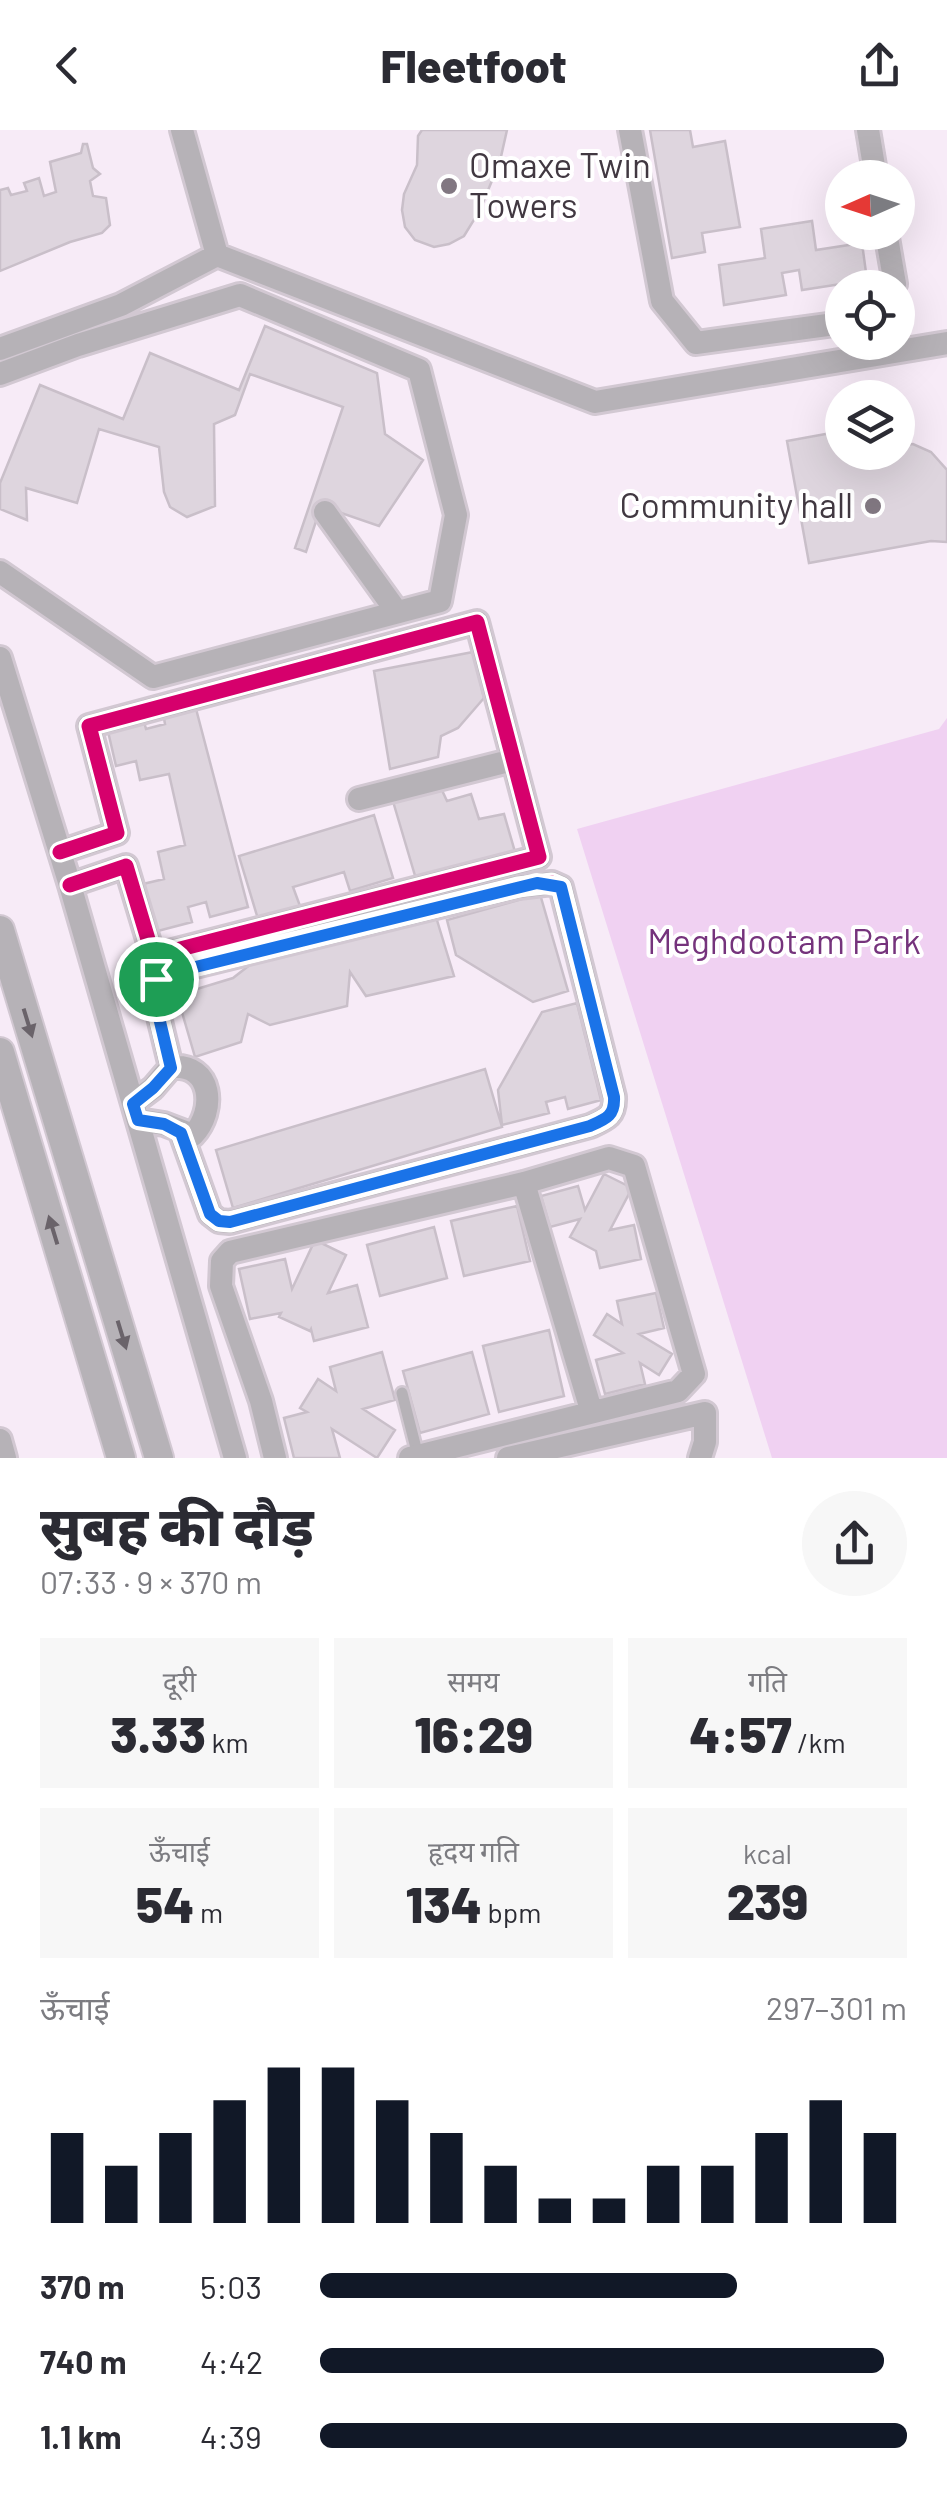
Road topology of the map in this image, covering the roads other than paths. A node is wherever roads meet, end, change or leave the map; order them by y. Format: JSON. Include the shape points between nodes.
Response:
{"nodes":[{"id":1,"x":182,"y":130,"type":"edge"},
{"id":2,"x":630,"y":130,"type":"edge"},
{"id":3,"x":868,"y":130,"type":"edge"},
{"id":4,"x":873,"y":160,"type":"edge"},
{"id":5,"x":218,"y":255,"type":"junction"},
{"id":6,"x":825,"y":324,"type":"edge"},
{"id":7,"x":947,"y":343,"type":"edge"},
{"id":8,"x":0,"y":349,"type":"edge"},
{"id":9,"x":0,"y":374,"type":"edge"},
{"id":10,"x":325,"y":512,"type":"dead end"},
{"id":11,"x":0,"y":572,"type":"edge"},
{"id":12,"x":397,"y":612,"type":"junction"},
{"id":13,"x":0,"y":658,"type":"edge"},
{"id":14,"x":513,"y":760,"type":"junction"},
{"id":15,"x":359,"y":799,"type":"dead end"},
{"id":16,"x":117,"y":833,"type":"junction"},
{"id":17,"x":60,"y":852,"type":"junction"},
{"id":18,"x":126,"y":866,"type":"junction"},
{"id":19,"x":70,"y":885,"type":"junction"},
{"id":20,"x":0,"y":930,"type":"edge"},
{"id":21,"x":0,"y":1052,"type":"edge"},
{"id":22,"x":171,"y":1068,"type":"junction"},
{"id":23,"x":135,"y":1112,"type":"junction"},
{"id":24,"x":181,"y":1133,"type":"junction"},
{"id":25,"x":524,"y":1183,"type":"junction"},
{"id":26,"x":242,"y":1347,"type":"junction"},
{"id":27,"x":206,"y":1359,"type":"junction"},
{"id":28,"x":402,"y":1393,"type":"dead end"},
{"id":29,"x":261,"y":1401,"type":"junction"},
{"id":30,"x":592,"y":1410,"type":"junction"},
{"id":31,"x":222,"y":1415,"type":"junction"},
{"id":32,"x":0,"y":1440,"type":"edge"},
{"id":33,"x":414,"y":1457,"type":"edge"},
{"id":34,"x":6,"y":1458,"type":"edge"},
{"id":35,"x":120,"y":1458,"type":"edge"},
{"id":36,"x":159,"y":1458,"type":"edge"},
{"id":37,"x":234,"y":1458,"type":"edge"},
{"id":38,"x":276,"y":1458,"type":"edge"},
{"id":39,"x":508,"y":1458,"type":"edge"},
{"id":40,"x":700,"y":1458,"type":"edge"}],
"edges":[{"from":1,"to":5,"type":"street"},
{"from":2,"to":6,"type":"street","via":[[662,301],[696,342]]},
{"from":3,"to":4,"type":"street"},
{"from":5,"to":7,"type":"street","via":[[595,402]]},
{"from":5,"to":8,"type":"street","via":[[121,305]]},
{"from":9,"to":12,"type":"street","via":[[240,295],[419,370],[456,515],[440,601]]},
{"from":10,"to":12,"type":"street"},
{"from":11,"to":12,"type":"street","via":[[153,677]]},
{"from":13,"to":17,"type":"street"},
{"from":14,"to":15,"type":"street"},
{"from":14,"to":16,"type":"street","via":[[477,622],[89,726]]},
{"from":14,"to":18,"type":"street","via":[[539,857],[153,956]]},
{"from":16,"to":17,"type":"street"},
{"from":16,"to":18,"type":"street"},
{"from":17,"to":19,"type":"street"},
{"from":18,"to":19,"type":"street"},
{"from":19,"to":23,"type":"street"},
{"from":20,"to":36,"type":"street","one_way":true},
{"from":35,"to":21,"type":"street","one_way":true},
{"from":22,"to":23,"type":"street"},
{"from":22,"to":24,"type":"street","via":[[184,1066],[208,1088],[202,1125],[192,1135]]},
{"from":22,"to":24,"type":"street","via":[[152,988],[156,979],[552,883],[561,887],[571,919],[615,1109],[590,1126],[230,1222],[210,1214]]},
{"from":23,"to":24,"type":"street"},
{"from":23,"to":27,"type":"street"},
{"from":25,"to":26,"type":"street","via":[[230,1252],[222,1261],[221,1286]]},
{"from":25,"to":30,"type":"street"},
{"from":25,"to":30,"type":"street","via":[[610,1158],[634,1166],[694,1374],[678,1391]]},
{"from":26,"to":27,"type":"street"},
{"from":26,"to":29,"type":"street"},
{"from":27,"to":31,"type":"street"},
{"from":28,"to":33,"type":"lane"},
{"from":29,"to":31,"type":"street"},
{"from":29,"to":38,"type":"street"},
{"from":30,"to":33,"type":"street"},
{"from":31,"to":37,"type":"street"},
{"from":32,"to":34,"type":"street"},
{"from":39,"to":40,"type":"street","via":[[705,1413]]}]}
